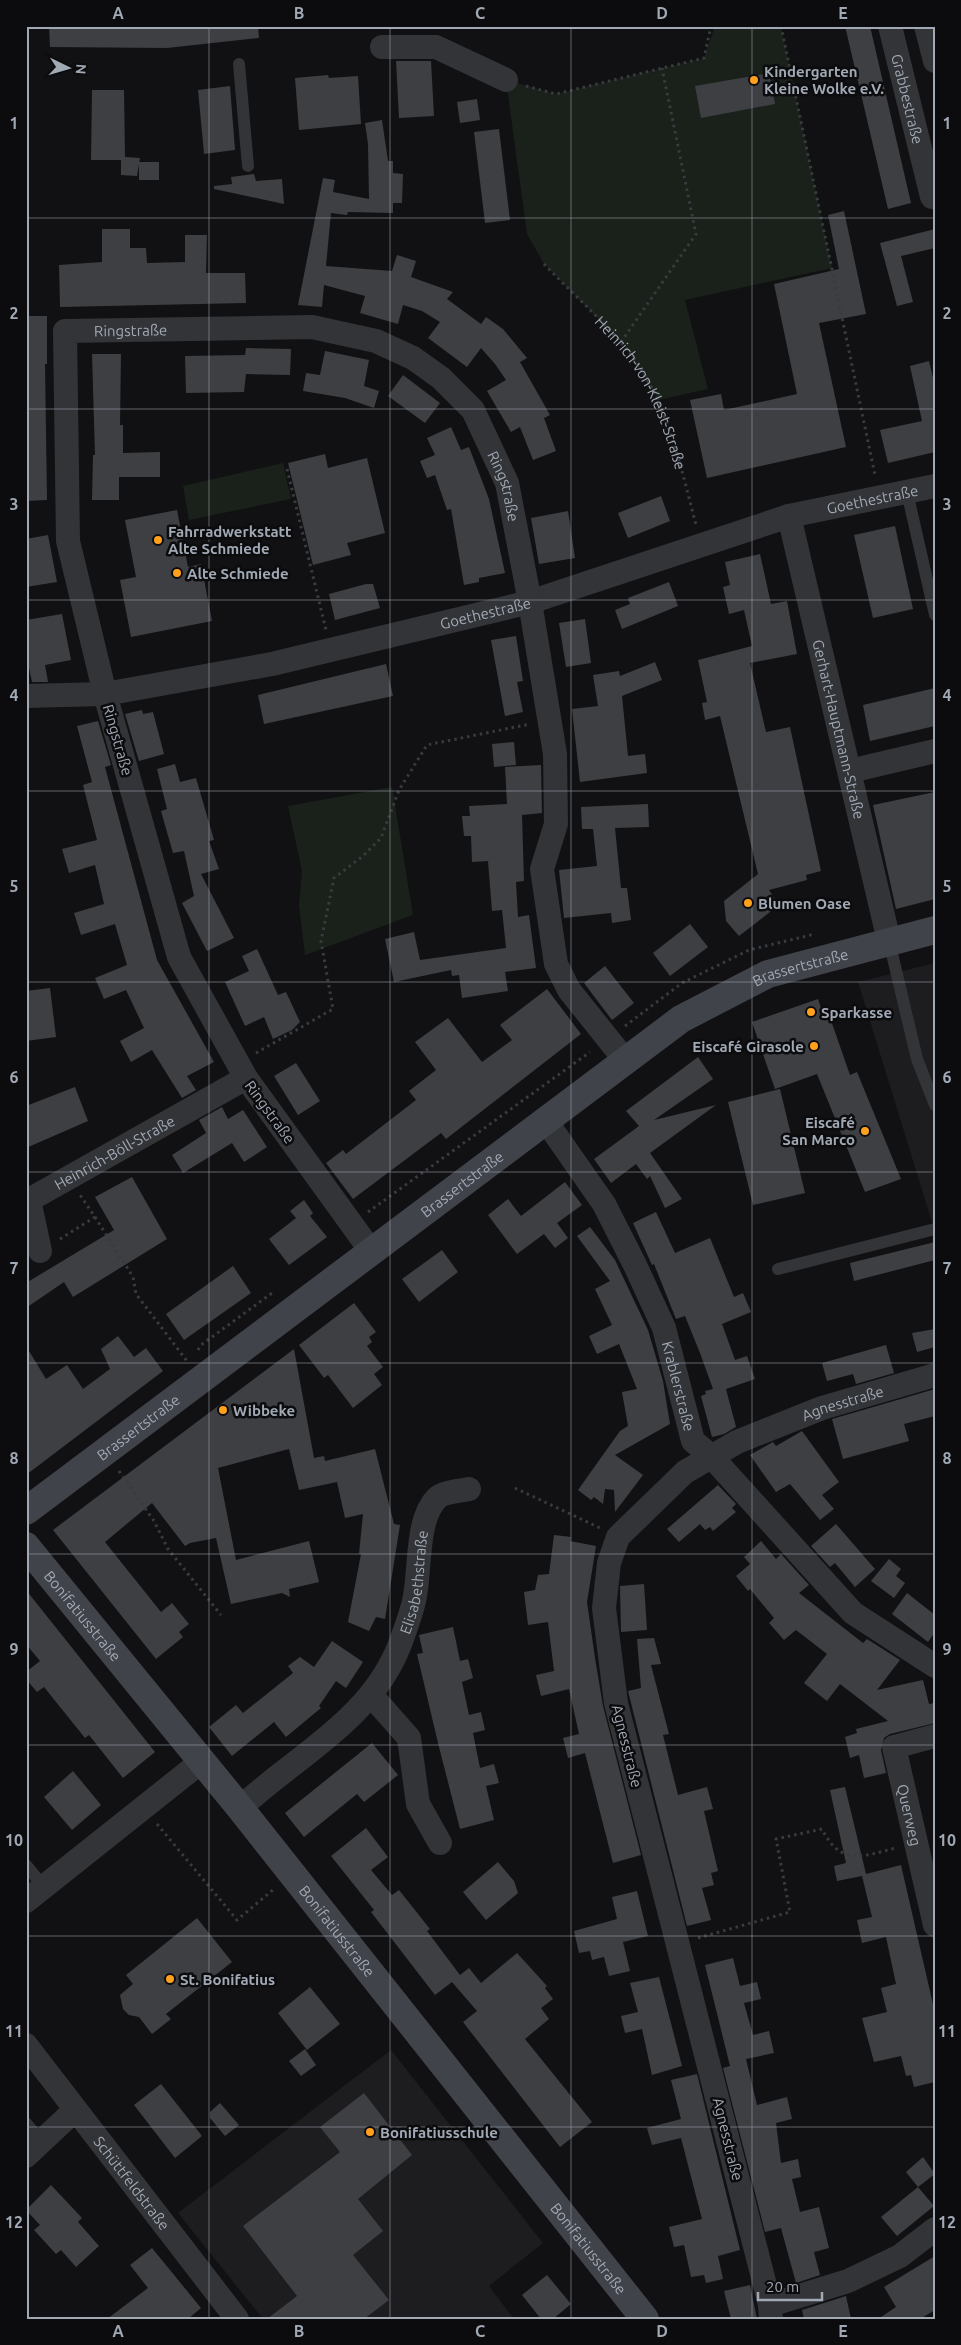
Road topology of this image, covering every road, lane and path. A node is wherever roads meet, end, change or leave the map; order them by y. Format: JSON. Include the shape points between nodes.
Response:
{"nodes":[{"id":1,"x":711,"y":26,"type":"edge"},
{"id":2,"x":781,"y":26,"type":"edge"},
{"id":3,"x":890,"y":26,"type":"edge"},
{"id":4,"x":926,"y":26,"type":"edge"},
{"id":5,"x":382,"y":47,"type":"dead end"},
{"id":6,"x":935,"y":61,"type":"edge"},
{"id":7,"x":239,"y":64,"type":"dead end"},
{"id":8,"x":662,"y":68,"type":"junction"},
{"id":9,"x":506,"y":80,"type":"joint"},
{"id":10,"x":248,"y":166,"type":"dead end"},
{"id":11,"x":935,"y":196,"type":"edge"},
{"id":12,"x":544,"y":264,"type":"dead end"},
{"id":13,"x":620,"y":342,"type":"junction"},
{"id":14,"x":287,"y":469,"type":"dead end"},
{"id":15,"x":935,"y":486,"type":"edge"},
{"id":16,"x":907,"y":492,"type":"junction"},
{"id":17,"x":880,"y":498,"type":"junction"},
{"id":18,"x":789,"y":516,"type":"junction"},
{"id":19,"x":701,"y":544,"type":"junction"},
{"id":20,"x":530,"y":602,"type":"junction"},
{"id":21,"x":935,"y":614,"type":"edge"},
{"id":22,"x":332,"y":650,"type":"junction"},
{"id":23,"x":105,"y":694,"type":"junction"},
{"id":24,"x":26,"y":696,"type":"edge"},
{"id":25,"x":549,"y":720,"type":"junction"},
{"id":26,"x":935,"y":751,"type":"edge"},
{"id":27,"x":850,"y":771,"type":"junction"},
{"id":28,"x":935,"y":930,"type":"edge"},
{"id":29,"x":889,"y":942,"type":"junction"},
{"id":30,"x":625,"y":1060,"type":"junction"},
{"id":31,"x":242,"y":1070,"type":"junction"},
{"id":32,"x":935,"y":1104,"type":"edge"},
{"id":33,"x":546,"y":1121,"type":"junction"},
{"id":34,"x":69,"y":1178,"type":"junction"},
{"id":35,"x":95,"y":1218,"type":"junction"},
{"id":36,"x":935,"y":1229,"type":"edge"},
{"id":37,"x":40,"y":1251,"type":"joint"},
{"id":38,"x":370,"y":1251,"type":"junction"},
{"id":39,"x":778,"y":1269,"type":"dead end"},
{"id":40,"x":935,"y":1374,"type":"edge"},
{"id":41,"x":200,"y":1380,"type":"junction"},
{"id":42,"x":104,"y":1452,"type":"junction"},
{"id":43,"x":711,"y":1456,"type":"junction"},
{"id":44,"x":515,"y":1488,"type":"dead end"},
{"id":45,"x":469,"y":1489,"type":"dead end"},
{"id":46,"x":26,"y":1511,"type":"edge"},
{"id":47,"x":618,"y":1537,"type":"junction"},
{"id":48,"x":26,"y":1546,"type":"edge"},
{"id":49,"x":221,"y":1615,"type":"dead end"},
{"id":50,"x":935,"y":1666,"type":"edge"},
{"id":51,"x":371,"y":1695,"type":"junction"},
{"id":52,"x":935,"y":1736,"type":"edge"},
{"id":53,"x":202,"y":1761,"type":"junction"},
{"id":54,"x":144,"y":1808,"type":"junction"},
{"id":55,"x":240,"y":1808,"type":"junction"},
{"id":56,"x":916,"y":1842,"type":"junction"},
{"id":57,"x":440,"y":1843,"type":"dead end"},
{"id":58,"x":26,"y":1865,"type":"edge"},
{"id":59,"x":44,"y":1887,"type":"junction"},
{"id":60,"x":274,"y":1889,"type":"dead end"},
{"id":61,"x":26,"y":1901,"type":"edge"},
{"id":62,"x":935,"y":1925,"type":"edge"},
{"id":63,"x":678,"y":1944,"type":"junction"},
{"id":64,"x":26,"y":2046,"type":"edge"},
{"id":65,"x":75,"y":2110,"type":"junction"},
{"id":66,"x":26,"y":2123,"type":"edge"},
{"id":67,"x":34,"y":2149,"type":"edge"},
{"id":68,"x":935,"y":2229,"type":"edge"},
{"id":69,"x":770,"y":2312,"type":"edge"},
{"id":70,"x":230,"y":2316,"type":"edge"},
{"id":71,"x":645,"y":2319,"type":"edge"}],
"edges":[{"from":1,"to":8,"type":"path","via":[[704,58]]},
{"from":2,"to":17,"type":"path"},
{"from":3,"to":11,"type":"street","name":"Grabbestraße","via":[[932,198]]},
{"from":4,"to":6,"type":"street"},
{"from":5,"to":9,"type":"street","via":[[436,47]]},
{"from":7,"to":10,"type":"lane"},
{"from":8,"to":9,"type":"path","via":[[556,94]]},
{"from":8,"to":13,"type":"path","via":[[696,234]]},
{"from":12,"to":13,"type":"path","name":"Heinrich-von-Kleist-Straße"},
{"from":13,"to":19,"type":"path","name":"Heinrich-von-Kleist-Straße","via":[[658,400],[679,458]]},
{"from":14,"to":22,"type":"path"},
{"from":15,"to":16,"type":"street","name":"Goethestraße"},
{"from":16,"to":17,"type":"street","name":"Goethestraße"},
{"from":16,"to":21,"type":"lane"},
{"from":17,"to":18,"type":"street","name":"Goethestraße"},
{"from":18,"to":19,"type":"street","name":"Goethestraße"},
{"from":18,"to":27,"type":"street","name":"Gerhart-Hauptmann-Straße"},
{"from":19,"to":20,"type":"street","name":"Goethestraße"},
{"from":20,"to":22,"type":"street","name":"Goethestraße"},
{"from":20,"to":23,"type":"street","name":"Ringstraße","via":[[507,483],[473,410],[440,378],[413,358],[376,340],[312,327],[65,331],[68,541]]},
{"from":20,"to":25,"type":"street","name":"Ringstraße"},
{"from":22,"to":23,"type":"street","name":"Goethestraße"},
{"from":23,"to":24,"type":"street","name":"Goethestraße"},
{"from":23,"to":31,"type":"street","name":"Ringstraße","via":[[180,957]]},
{"from":25,"to":30,"type":"street","name":"Ringstraße","via":[[555,754],[556,824],[542,869],[556,964],[569,990]]},
{"from":25,"to":31,"type":"path","via":[[427,744],[399,790],[381,838],[334,878],[321,941],[334,1009]]},
{"from":26,"to":27,"type":"street"},
{"from":27,"to":29,"type":"street","name":"Gerhart-Hauptmann-Straße"},
{"from":28,"to":29,"type":"main road","name":"Brassertstraße"},
{"from":29,"to":30,"type":"main road","name":"Brassertstraße","via":[[768,974],[681,1019]]},
{"from":29,"to":32,"type":"lane","via":[[917,1060]]},
{"from":30,"to":33,"type":"main road","name":"Brassertstraße"},
{"from":31,"to":34,"type":"street","name":"Heinrich-Böll-Straße"},
{"from":31,"to":38,"type":"street","name":"Ringstraße"},
{"from":33,"to":38,"type":"main road","name":"Brassertstraße"},
{"from":33,"to":43,"type":"street","name":"Krablerstraße","via":[[604,1204],[635,1265],[664,1328],[693,1441]]},
{"from":34,"to":35,"type":"path"},
{"from":34,"to":37,"type":"street","name":"Heinrich-Böll-Straße","via":[[29,1200]]},
{"from":35,"to":37,"type":"path"},
{"from":35,"to":41,"type":"path","via":[[133,1277],[136,1294]]},
{"from":36,"to":39,"type":"lane"},
{"from":38,"to":41,"type":"main road","name":"Brassertstraße"},
{"from":40,"to":43,"type":"street","name":"Agnesstraße","via":[[822,1408],[737,1442]]},
{"from":41,"to":42,"type":"main road","name":"Brassertstraße"},
{"from":42,"to":46,"type":"main road","name":"Brassertstraße"},
{"from":42,"to":49,"type":"path","via":[[154,1520],[168,1549]]},
{"from":43,"to":47,"type":"street","name":"Agnesstraße","via":[[686,1472]]},
{"from":43,"to":50,"type":"street","name":"Krablerstraße","via":[[854,1613]]},
{"from":44,"to":47,"type":"path"},
{"from":45,"to":51,"type":"street","name":"Elisabethstraße","via":[[439,1496],[430,1505],[414,1601],[396,1651]]},
{"from":47,"to":63,"type":"street","name":"Agnesstraße","via":[[609,1563],[604,1608],[616,1703]]},
{"from":48,"to":53,"type":"main road","name":"Bonifatiusstraße"},
{"from":51,"to":55,"type":"street","name":"Elisabethstraße","via":[[338,1730]]},
{"from":51,"to":57,"type":"street","via":[[409,1738],[418,1804]]},
{"from":52,"to":56,"type":"street","name":"Querweg","via":[[894,1747]]},
{"from":53,"to":54,"type":"street"},
{"from":53,"to":55,"type":"main road","name":"Bonifatiusstraße"},
{"from":54,"to":59,"type":"street"},
{"from":54,"to":60,"type":"path","via":[[237,1920]]},
{"from":55,"to":71,"type":"main road","name":"Bonifatiusstraße"},
{"from":56,"to":62,"type":"street","name":"Querweg"},
{"from":56,"to":63,"type":"path","via":[[854,1858],[827,1840],[822,1829],[776,1839],[790,1912]]},
{"from":58,"to":59,"type":"lane"},
{"from":59,"to":61,"type":"street"},
{"from":63,"to":69,"type":"street","name":"Agnesstraße"},
{"from":64,"to":65,"type":"street","name":"Schüttfeldstraße"},
{"from":65,"to":67,"type":"street"},
{"from":65,"to":70,"type":"street","name":"Schüttfeldstraße"},
{"from":66,"to":67,"type":"lane"},
{"from":68,"to":69,"type":"street","via":[[900,2256]]}]}
